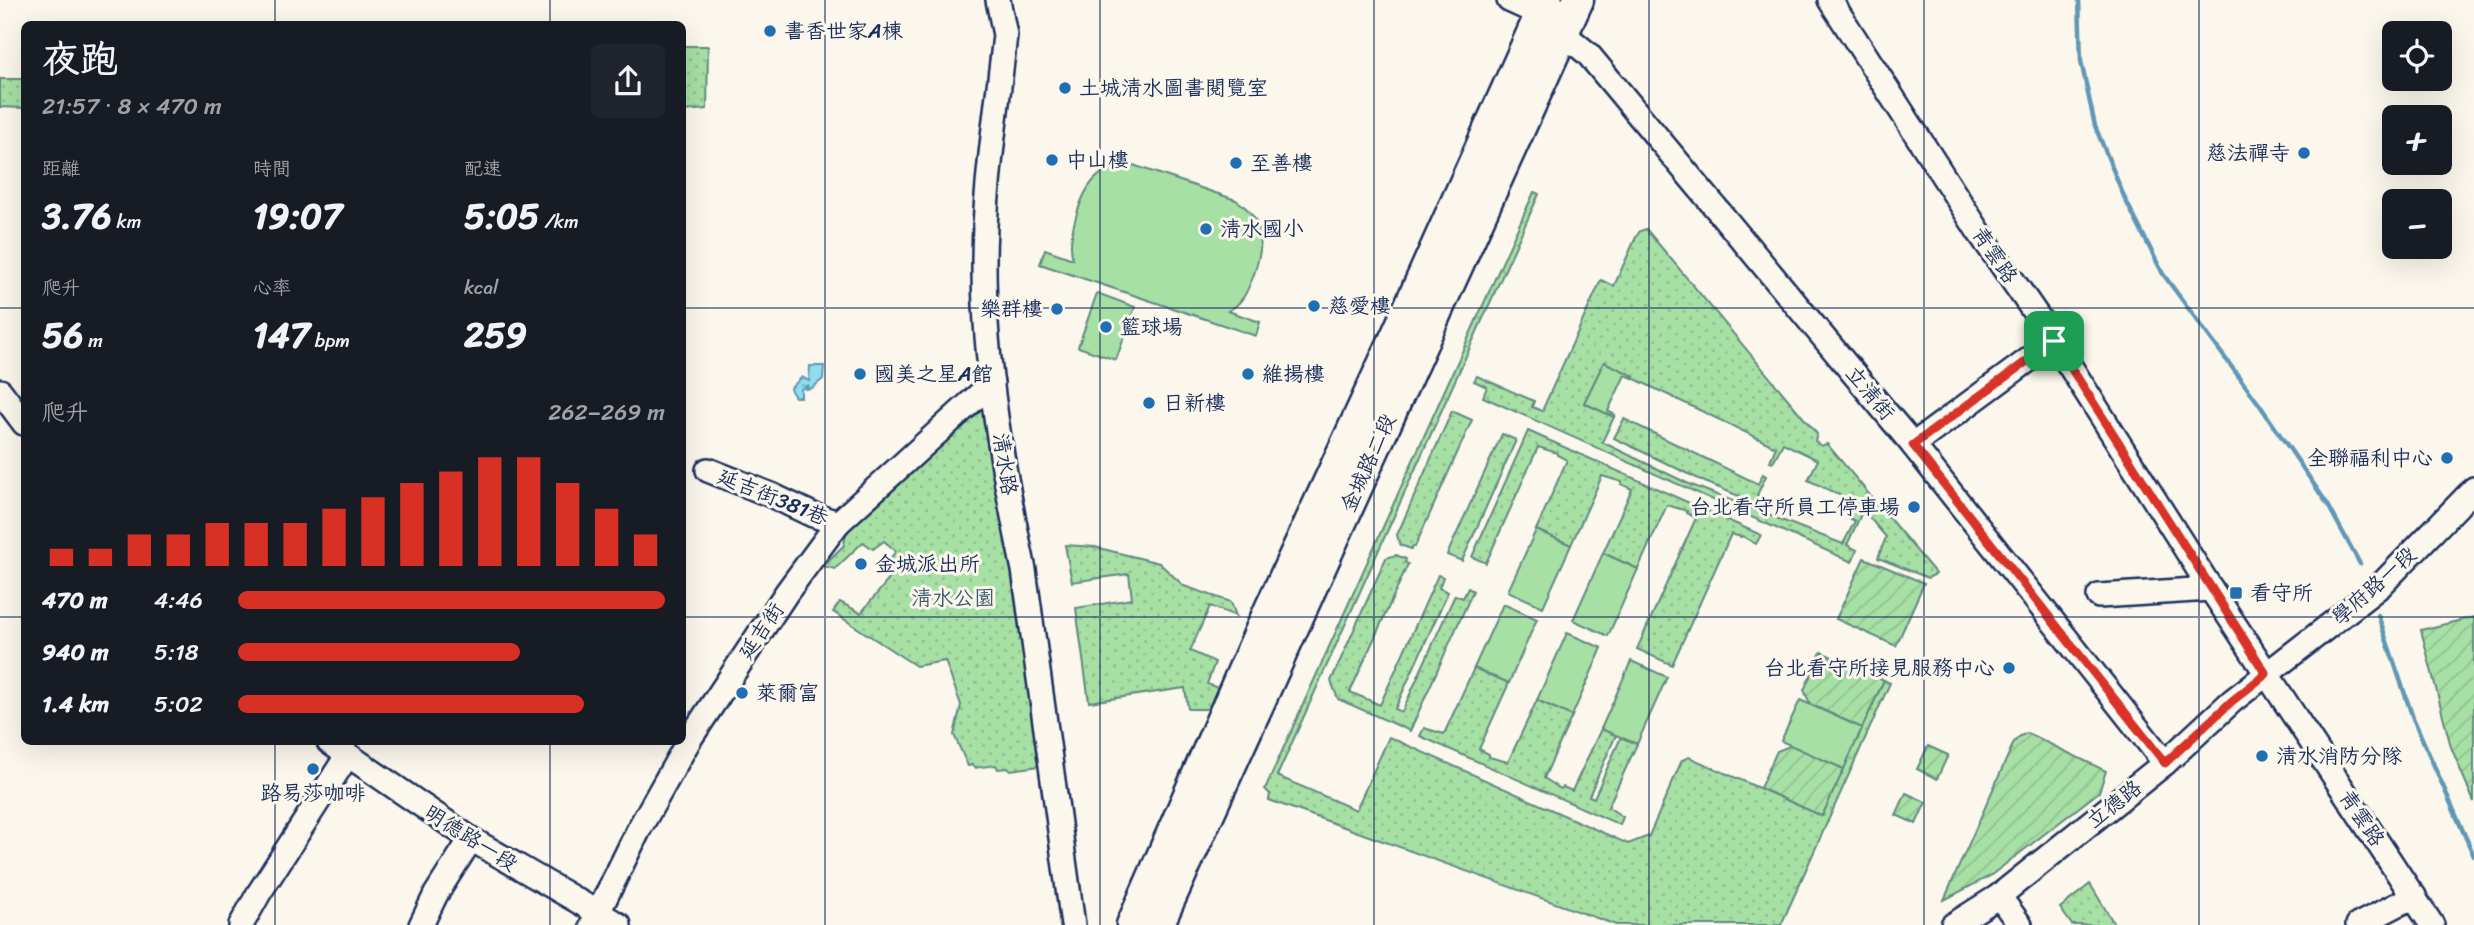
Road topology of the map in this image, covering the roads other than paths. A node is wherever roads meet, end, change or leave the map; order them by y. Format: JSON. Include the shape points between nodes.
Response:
{"nodes":[{"id":1,"x":998,"y":0,"type":"edge"},
{"id":2,"x":1509,"y":0,"type":"edge"},
{"id":3,"x":1578,"y":0,"type":"edge"},
{"id":4,"x":1830,"y":0,"type":"edge"},
{"id":5,"x":1550,"y":15,"type":"edge"},
{"id":6,"x":2054,"y":341,"type":"junction"},
{"id":7,"x":992,"y":383,"type":"junction"},
{"id":8,"x":0,"y":391,"type":"edge"},
{"id":9,"x":21,"y":419,"type":"edge"},
{"id":10,"x":1913,"y":445,"type":"junction"},
{"id":11,"x":708,"y":470,"type":"dead end"},
{"id":12,"x":2474,"y":489,"type":"edge"},
{"id":13,"x":838,"y":523,"type":"junction"},
{"id":14,"x":2211,"y":589,"type":"junction"},
{"id":15,"x":2099,"y":596,"type":"dead end"},
{"id":16,"x":2266,"y":674,"type":"junction"},
{"id":17,"x":686,"y":744,"type":"edge"},
{"id":18,"x":685,"y":745,"type":"edge"},
{"id":19,"x":338,"y":749,"type":"edge"},
{"id":20,"x":2165,"y":763,"type":"junction"},
{"id":21,"x":471,"y":839,"type":"junction"},
{"id":22,"x":1998,"y":895,"type":"junction"},
{"id":23,"x":2414,"y":896,"type":"junction"},
{"id":24,"x":594,"y":920,"type":"edge"},
{"id":25,"x":241,"y":925,"type":"edge"},
{"id":26,"x":421,"y":925,"type":"edge"},
{"id":27,"x":618,"y":925,"type":"edge"},
{"id":28,"x":1073,"y":925,"type":"edge"},
{"id":29,"x":1132,"y":925,"type":"edge"},
{"id":30,"x":1158,"y":925,"type":"edge"},
{"id":31,"x":1953,"y":925,"type":"edge"},
{"id":32,"x":2020,"y":925,"type":"edge"},
{"id":33,"x":2358,"y":925,"type":"edge"},
{"id":34,"x":2432,"y":925,"type":"edge"}],
"edges":[{"from":1,"to":7,"type":"street","name":"清水路","via":[[1005,35],[984,261],[985,330]]},
{"from":2,"to":5,"type":"street","name":"立清街"},
{"from":3,"to":5,"type":"main road","name":"金城路二段"},
{"from":4,"to":6,"type":"street","name":"青雲路"},
{"from":5,"to":10,"type":"street","name":"立清街","via":[[1597,64]]},
{"from":5,"to":29,"type":"main road","name":"金城路二段","via":[[1270,609]]},
{"from":5,"to":30,"type":"main road","name":"金城路二段"},
{"from":6,"to":10,"type":"street"},
{"from":6,"to":14,"type":"street","name":"青雲路"},
{"from":7,"to":13,"type":"street","name":"延吉街"},
{"from":7,"to":28,"type":"street","name":"清水路","via":[[1024,570]]},
{"from":8,"to":9,"type":"street"},
{"from":10,"to":20,"type":"street","name":"立清街"},
{"from":11,"to":13,"type":"street","name":"延吉街381巷"},
{"from":12,"to":16,"type":"street","name":"學府路一段","via":[[2380,586]]},
{"from":13,"to":17,"type":"street","name":"延吉街"},
{"from":14,"to":15,"type":"street"},
{"from":14,"to":16,"type":"street","name":"青雲路"},
{"from":16,"to":20,"type":"street","name":"立德路"},
{"from":16,"to":23,"type":"street","name":"青雲路"},
{"from":18,"to":24,"type":"street","name":"延吉街"},
{"from":19,"to":21,"type":"street","name":"明德路一段"},
{"from":19,"to":25,"type":"street"},
{"from":20,"to":22,"type":"street","name":"立德路"},
{"from":21,"to":24,"type":"street","name":"明德路一段"},
{"from":21,"to":26,"type":"street"},
{"from":22,"to":31,"type":"street","name":"立德路"},
{"from":22,"to":32,"type":"street"},
{"from":23,"to":33,"type":"street"},
{"from":23,"to":34,"type":"street","name":"青雲路"},
{"from":24,"to":27,"type":"street","name":"明德路一段"}]}
